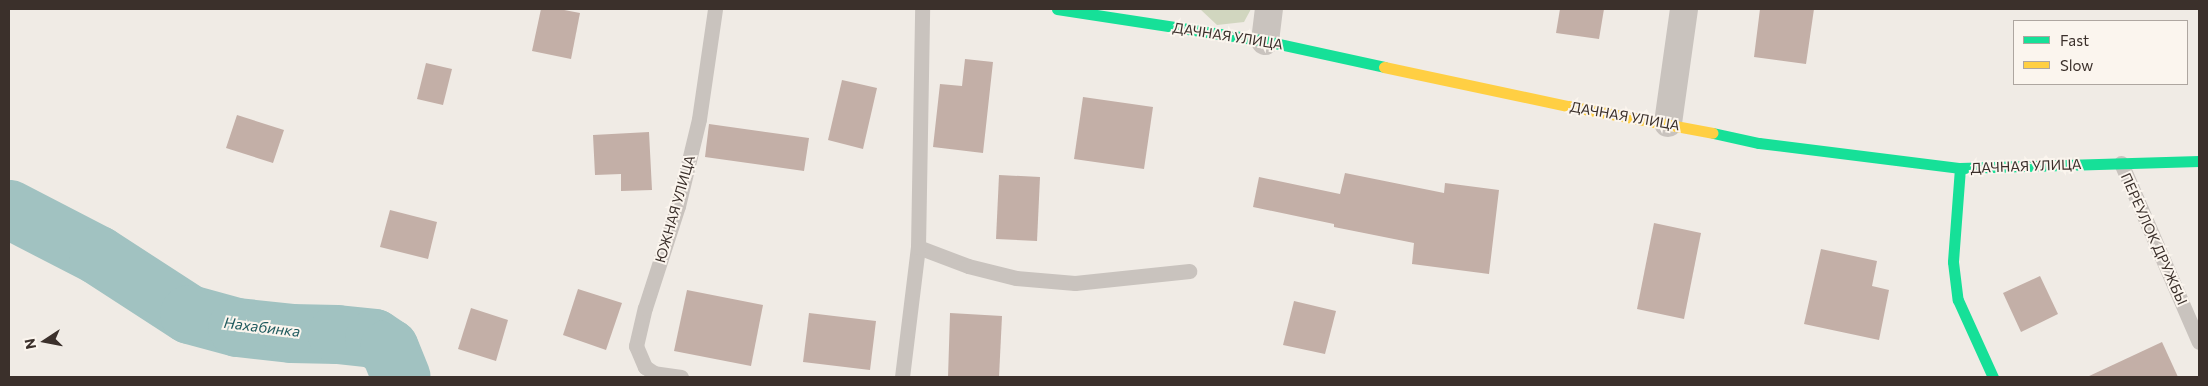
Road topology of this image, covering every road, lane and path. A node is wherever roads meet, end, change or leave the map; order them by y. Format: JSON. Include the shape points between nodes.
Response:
{"nodes":[{"id":1,"x":715,"y":9,"type":"edge"},
{"id":2,"x":922,"y":9,"type":"edge"},
{"id":3,"x":1057,"y":9,"type":"edge"},
{"id":4,"x":1269,"y":9,"type":"edge"},
{"id":5,"x":1684,"y":9,"type":"edge"},
{"id":6,"x":1264,"y":41,"type":"junction"},
{"id":7,"x":1668,"y":123,"type":"junction"},
{"id":8,"x":2199,"y":161,"type":"edge"},
{"id":9,"x":2121,"y":163,"type":"junction"},
{"id":10,"x":1960,"y":168,"type":"junction"},
{"id":11,"x":918,"y":247,"type":"junction"},
{"id":12,"x":1189,"y":271,"type":"dead end"},
{"id":13,"x":2199,"y":342,"type":"edge"},
{"id":14,"x":681,"y":377,"type":"edge"},
{"id":15,"x":902,"y":377,"type":"edge"},
{"id":16,"x":1993,"y":377,"type":"edge"}],
"edges":[{"from":1,"to":14,"type":"lane","name":"ЮЖНАЯ УЛИЦА","via":[[699,119],[678,206],[636,346],[645,368],[654,373]]},
{"from":2,"to":11,"type":"lane"},
{"from":3,"to":6,"type":"street","name":"ДАЧНАЯ УЛИЦА"},
{"from":4,"to":6,"type":"street"},
{"from":5,"to":7,"type":"street"},
{"from":6,"to":7,"type":"street","name":"ДАЧНАЯ УЛИЦА","via":[[1568,106]]},
{"from":7,"to":10,"type":"street","name":"ДАЧНАЯ УЛИЦА","via":[[1759,143]]},
{"from":8,"to":9,"type":"street","name":"ДАЧНАЯ УЛИЦА"},
{"from":9,"to":10,"type":"street","name":"ДАЧНАЯ УЛИЦА"},
{"from":9,"to":13,"type":"lane","name":"ПЕРЕУЛОК ДРУЖБЫ"},
{"from":10,"to":16,"type":"street","via":[[1953,262],[1958,300]]},
{"from":11,"to":12,"type":"lane","via":[[968,266],[1016,278],[1075,283]]},
{"from":11,"to":15,"type":"lane"}]}
